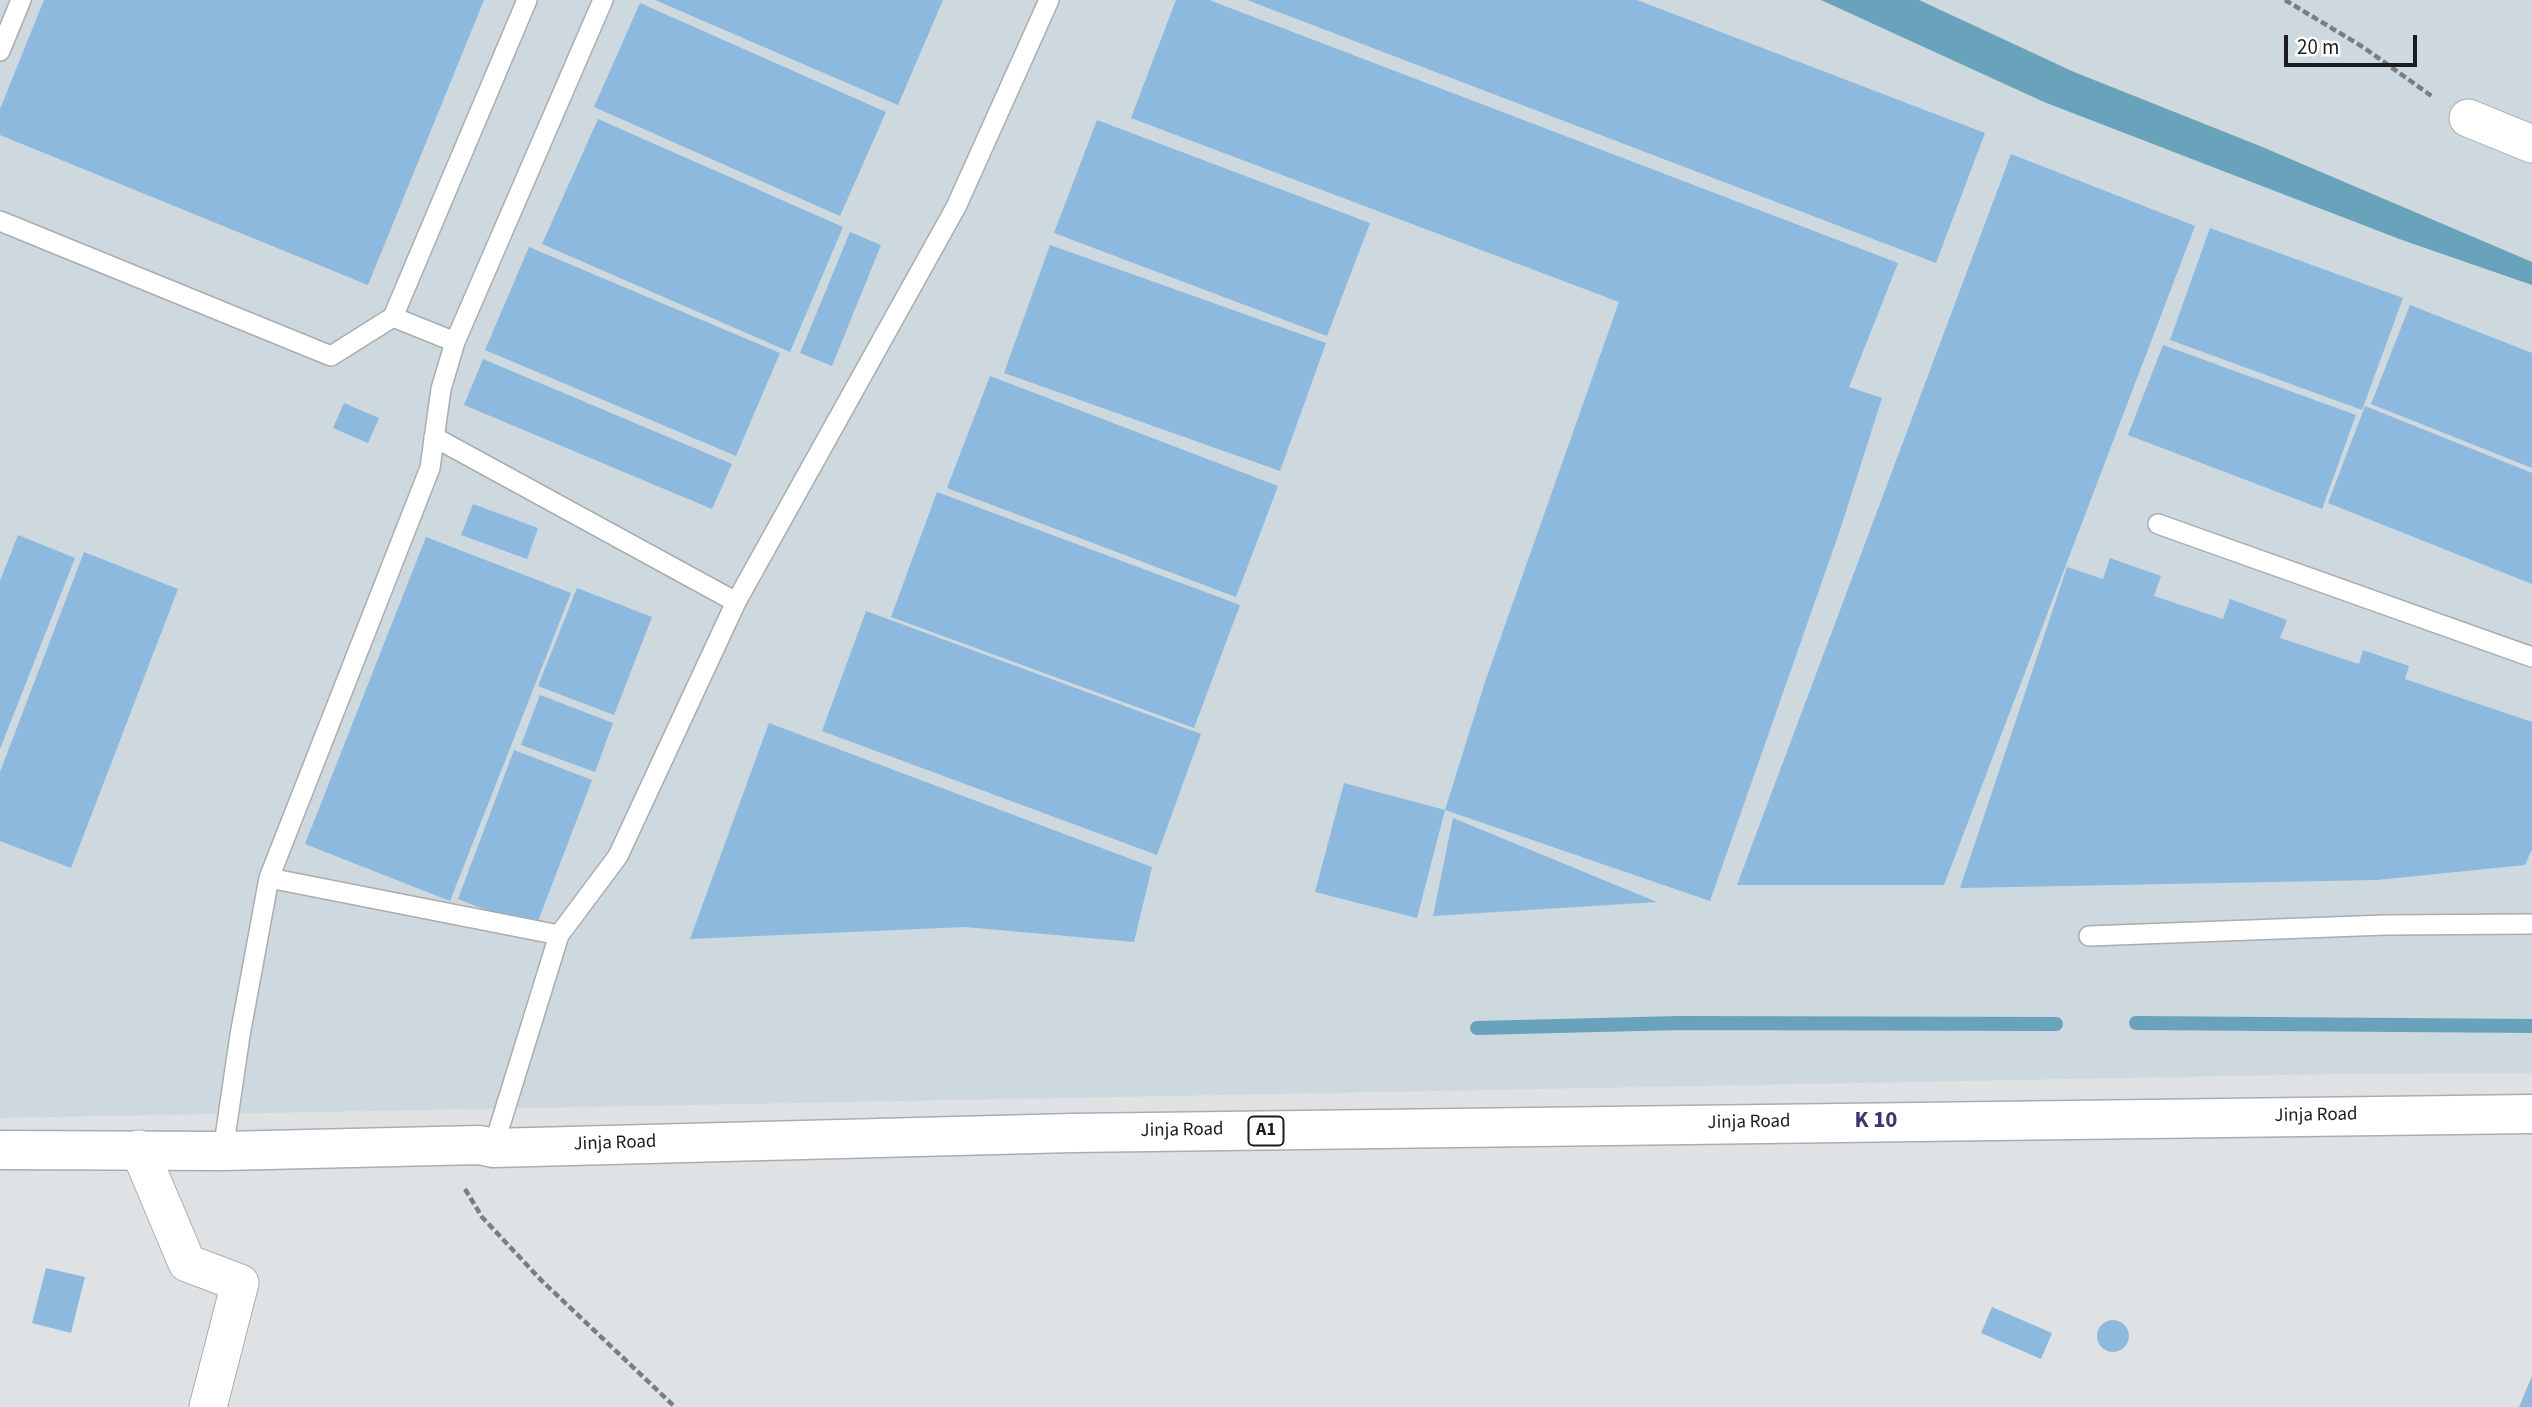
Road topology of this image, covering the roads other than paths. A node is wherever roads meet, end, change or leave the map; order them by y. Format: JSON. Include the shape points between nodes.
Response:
{"nodes":[{"id":1,"x":21,"y":0,"type":"edge"},
{"id":2,"x":527,"y":0,"type":"edge"},
{"id":3,"x":603,"y":0,"type":"edge"},
{"id":4,"x":1049,"y":0,"type":"edge"},
{"id":5,"x":0,"y":51,"type":"edge"},
{"id":6,"x":2468,"y":118,"type":"road end"},
{"id":7,"x":2532,"y":144,"type":"edge"},
{"id":8,"x":0,"y":221,"type":"edge"},
{"id":9,"x":393,"y":317,"type":"junction"},
{"id":10,"x":455,"y":342,"type":"junction"},
{"id":11,"x":435,"y":437,"type":"junction"},
{"id":12,"x":2158,"y":524,"type":"dead end"},
{"id":13,"x":736,"y":601,"type":"junction"},
{"id":14,"x":2532,"y":657,"type":"edge"},
{"id":15,"x":269,"y":878,"type":"junction"},
{"id":16,"x":2532,"y":924,"type":"edge"},
{"id":17,"x":559,"y":935,"type":"junction"},
{"id":18,"x":2089,"y":936,"type":"dead end"},
{"id":19,"x":2532,"y":1114,"type":"edge"},
{"id":20,"x":493,"y":1148,"type":"junction"},
{"id":21,"x":139,"y":1149,"type":"junction"},
{"id":22,"x":0,"y":1150,"type":"edge"},
{"id":23,"x":223,"y":1151,"type":"junction"},
{"id":24,"x":208,"y":1407,"type":"edge"}],
"edges":[{"from":1,"to":5,"type":"lane"},
{"from":2,"to":9,"type":"lane"},
{"from":3,"to":10,"type":"lane"},
{"from":4,"to":13,"type":"lane","via":[[956,207]]},
{"from":6,"to":7,"type":"street"},
{"from":8,"to":9,"type":"lane","via":[[331,356]]},
{"from":9,"to":10,"type":"lane"},
{"from":10,"to":11,"type":"lane","via":[[441,389]]},
{"from":11,"to":13,"type":"lane"},
{"from":11,"to":15,"type":"lane","via":[[426,480]]},
{"from":12,"to":14,"type":"lane"},
{"from":13,"to":17,"type":"lane","via":[[618,856]]},
{"from":15,"to":17,"type":"lane"},
{"from":15,"to":23,"type":"lane"},
{"from":16,"to":18,"type":"lane"},
{"from":17,"to":20,"type":"lane"},
{"from":19,"to":20,"type":"highway","name":"Jinja Road","number":"A1","via":[[1059,1133]]},
{"from":20,"to":23,"type":"highway","name":"Jinja Road","number":"A1"},
{"from":21,"to":22,"type":"highway","name":"Jinja Road","number":"A1"},
{"from":21,"to":23,"type":"highway","name":"Jinja Road","number":"A1"},
{"from":21,"to":24,"type":"street","via":[[187,1263],[240,1283]]}]}
